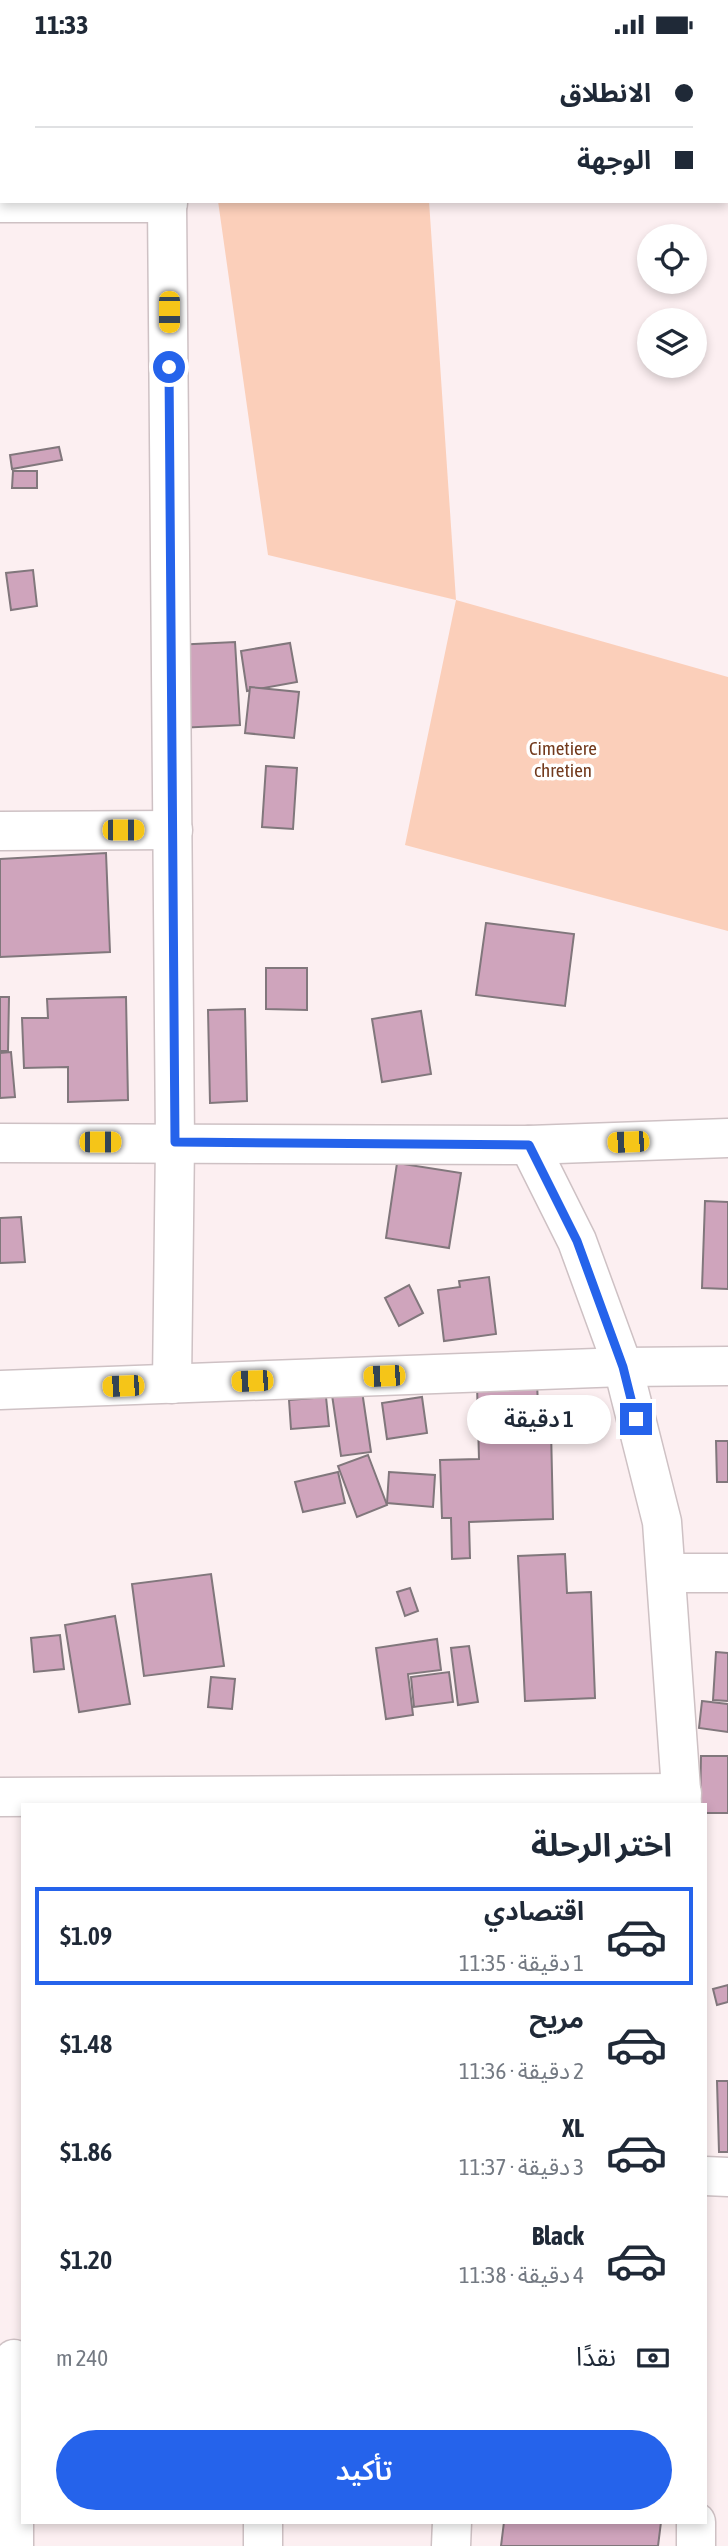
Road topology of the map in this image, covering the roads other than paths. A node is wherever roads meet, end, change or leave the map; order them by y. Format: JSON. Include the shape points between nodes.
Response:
{"nodes":[{"id":1,"x":168,"y":203,"type":"edge"},
{"id":2,"x":173,"y":830,"type":"junction"},
{"id":3,"x":0,"y":831,"type":"edge"},
{"id":4,"x":728,"y":1138,"type":"edge"},
{"id":5,"x":175,"y":1142,"type":"junction"},
{"id":6,"x":0,"y":1143,"type":"edge"},
{"id":7,"x":529,"y":1145,"type":"junction"},
{"id":8,"x":728,"y":1366,"type":"edge"},
{"id":9,"x":623,"y":1367,"type":"junction"},
{"id":10,"x":172,"y":1384,"type":"junction"},
{"id":11,"x":0,"y":1390,"type":"edge"},
{"id":12,"x":666,"y":1573,"type":"junction"},
{"id":13,"x":728,"y":1573,"type":"edge"},
{"id":14,"x":0,"y":1797,"type":"edge"},
{"id":15,"x":682,"y":1798,"type":"edge"},
{"id":16,"x":707,"y":2176,"type":"edge"},
{"id":17,"x":728,"y":2177,"type":"edge"},
{"id":18,"x":12,"y":2359,"type":"edge"},
{"id":19,"x":263,"y":2524,"type":"edge"},
{"id":20,"x":452,"y":2524,"type":"edge"},
{"id":21,"x":696,"y":2524,"type":"edge"},
{"id":22,"x":14,"y":2546,"type":"edge"},
{"id":23,"x":263,"y":2546,"type":"edge"},
{"id":24,"x":450,"y":2546,"type":"edge"},
{"id":25,"x":696,"y":2546,"type":"edge"}],
"edges":[{"from":1,"to":2,"type":"street"},
{"from":2,"to":3,"type":"street"},
{"from":2,"to":5,"type":"street"},
{"from":4,"to":7,"type":"street"},
{"from":5,"to":6,"type":"street"},
{"from":5,"to":7,"type":"street"},
{"from":5,"to":10,"type":"street"},
{"from":7,"to":9,"type":"street","via":[[577,1241]]},
{"from":8,"to":9,"type":"street"},
{"from":9,"to":10,"type":"street"},
{"from":9,"to":12,"type":"street","via":[[662,1522]]},
{"from":10,"to":11,"type":"street"},
{"from":12,"to":13,"type":"street"},
{"from":12,"to":15,"type":"street"},
{"from":14,"to":15,"type":"street"},
{"from":16,"to":17,"type":"street"},
{"from":18,"to":22,"type":"street"},
{"from":19,"to":23,"type":"street"},
{"from":20,"to":24,"type":"street"},
{"from":21,"to":25,"type":"street"}]}
